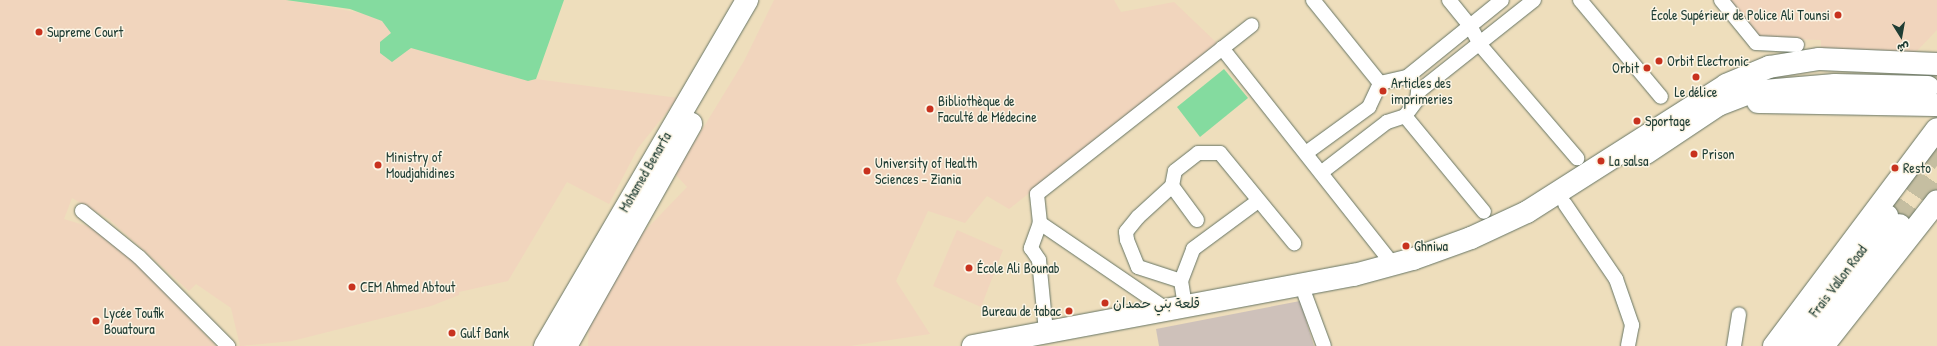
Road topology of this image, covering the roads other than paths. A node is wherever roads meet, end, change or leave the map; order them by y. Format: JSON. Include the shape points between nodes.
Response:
{"nodes":[{"id":1,"x":747,"y":0,"type":"edge"},
{"id":2,"x":762,"y":0,"type":"edge"},
{"id":3,"x":1313,"y":0,"type":"edge"},
{"id":4,"x":1449,"y":0,"type":"edge"},
{"id":5,"x":1502,"y":0,"type":"edge"},
{"id":6,"x":1534,"y":0,"type":"edge"},
{"id":7,"x":1580,"y":0,"type":"edge"},
{"id":8,"x":1721,"y":0,"type":"edge"},
{"id":9,"x":1252,"y":25,"type":"dead end"},
{"id":10,"x":1470,"y":26,"type":"junction"},
{"id":11,"x":1797,"y":45,"type":"dead end"},
{"id":12,"x":1481,"y":46,"type":"junction"},
{"id":13,"x":1222,"y":48,"type":"junction"},
{"id":14,"x":1932,"y":76,"type":"edge"},
{"id":15,"x":1407,"y":77,"type":"junction"},
{"id":16,"x":1380,"y":83,"type":"junction"},
{"id":17,"x":1418,"y":92,"type":"junction"},
{"id":18,"x":1661,"y":96,"type":"dead end"},
{"id":19,"x":1900,"y":102,"type":"junction"},
{"id":20,"x":1405,"y":116,"type":"junction"},
{"id":21,"x":1676,"y":120,"type":"junction"},
{"id":22,"x":1933,"y":133,"type":"edge"},
{"id":23,"x":1306,"y":153,"type":"junction"},
{"id":24,"x":1646,"y":153,"type":"junction"},
{"id":25,"x":1577,"y":158,"type":"dead end"},
{"id":26,"x":1322,"y":172,"type":"junction"},
{"id":27,"x":1172,"y":186,"type":"junction"},
{"id":28,"x":1937,"y":200,"type":"edge"},
{"id":29,"x":1258,"y":201,"type":"junction"},
{"id":30,"x":1565,"y":204,"type":"junction"},
{"id":31,"x":82,"y":211,"type":"dead end"},
{"id":32,"x":1484,"y":212,"type":"dead end"},
{"id":33,"x":1197,"y":220,"type":"dead end"},
{"id":34,"x":1040,"y":223,"type":"junction"},
{"id":35,"x":1294,"y":243,"type":"dead end"},
{"id":36,"x":1394,"y":266,"type":"junction"},
{"id":37,"x":1182,"y":282,"type":"junction"},
{"id":38,"x":1305,"y":295,"type":"junction"},
{"id":39,"x":590,"y":301,"type":"junction"},
{"id":40,"x":1176,"y":308,"type":"junction"},
{"id":41,"x":1739,"y":314,"type":"dead end"},
{"id":42,"x":1048,"y":339,"type":"edge"},
{"id":43,"x":228,"y":346,"type":"edge"},
{"id":44,"x":546,"y":346,"type":"edge"},
{"id":45,"x":566,"y":346,"type":"edge"},
{"id":46,"x":578,"y":346,"type":"edge"},
{"id":47,"x":973,"y":346,"type":"edge"},
{"id":48,"x":1324,"y":346,"type":"edge"},
{"id":49,"x":1628,"y":346,"type":"edge"},
{"id":50,"x":1734,"y":346,"type":"edge"},
{"id":51,"x":1774,"y":346,"type":"edge"},
{"id":52,"x":1789,"y":346,"type":"edge"},
{"id":53,"x":1809,"y":346,"type":"edge"},
{"id":54,"x":1823,"y":346,"type":"edge"}],
"edges":[{"from":1,"to":44,"type":"main road","name":"Mohamed Benarfa"},
{"from":2,"to":39,"type":"main road","name":"Mohamed Benarfa"},
{"from":3,"to":16,"type":"street"},
{"from":4,"to":10,"type":"street"},
{"from":5,"to":10,"type":"street"},
{"from":6,"to":12,"type":"street"},
{"from":7,"to":18,"type":"street"},
{"from":8,"to":11,"type":"street","via":[[1756,43]]},
{"from":9,"to":13,"type":"street"},
{"from":10,"to":12,"type":"street"},
{"from":10,"to":15,"type":"street"},
{"from":12,"to":17,"type":"street"},
{"from":12,"to":25,"type":"street"},
{"from":13,"to":23,"type":"street"},
{"from":13,"to":34,"type":"street","via":[[1037,194]]},
{"from":14,"to":19,"type":"main road"},
{"from":14,"to":21,"type":"main road","via":[[1823,71],[1778,75],[1734,88]]},
{"from":14,"to":21,"type":"main road","via":[[1826,59],[1786,63],[1751,73],[1726,85]]},
{"from":14,"to":24,"type":"main road","via":[[1752,92],[1718,105]]},
{"from":15,"to":16,"type":"street"},
{"from":15,"to":17,"type":"street"},
{"from":16,"to":23,"type":"street","via":[[1369,107]]},
{"from":17,"to":20,"type":"street","via":[[1417,100]]},
{"from":19,"to":22,"type":"main road","via":[[1924,115]]},
{"from":19,"to":24,"type":"main road","via":[[1786,100],[1750,103],[1719,114]]},
{"from":20,"to":26,"type":"street","via":[[1387,122]]},
{"from":20,"to":32,"type":"street"},
{"from":21,"to":36,"type":"main road","via":[[1521,215],[1471,238]]},
{"from":22,"to":51,"type":"main road"},
{"from":23,"to":26,"type":"street"},
{"from":24,"to":30,"type":"main road"},
{"from":26,"to":36,"type":"street"},
{"from":27,"to":29,"type":"street","via":[[1175,171],[1198,153],[1220,153]]},
{"from":27,"to":33,"type":"street"},
{"from":27,"to":37,"type":"street","via":[[1138,217],[1126,232],[1138,267]]},
{"from":28,"to":54,"type":"main road"},
{"from":29,"to":35,"type":"street"},
{"from":29,"to":37,"type":"street","via":[[1193,249]]},
{"from":30,"to":38,"type":"main road","via":[[1520,231],[1459,257],[1399,276]]},
{"from":30,"to":49,"type":"street","via":[[1616,279],[1632,325]]},
{"from":31,"to":43,"type":"street","via":[[140,258]]},
{"from":34,"to":40,"type":"street"},
{"from":34,"to":42,"type":"street","via":[[1031,248],[1039,260]]},
{"from":36,"to":40,"type":"main road"},
{"from":37,"to":40,"type":"street"},
{"from":38,"to":42,"type":"main road"},
{"from":38,"to":48,"type":"street"},
{"from":39,"to":45,"type":"main road","name":"Mohamed Benarfa"},
{"from":39,"to":46,"type":"main road"},
{"from":40,"to":42,"type":"main road"},
{"from":41,"to":50,"type":"street"},
{"from":42,"to":47,"type":"main road"},
{"from":52,"to":53,"type":"main road","name":"Frais Vallon Road","via":[[1894,220]]}]}
